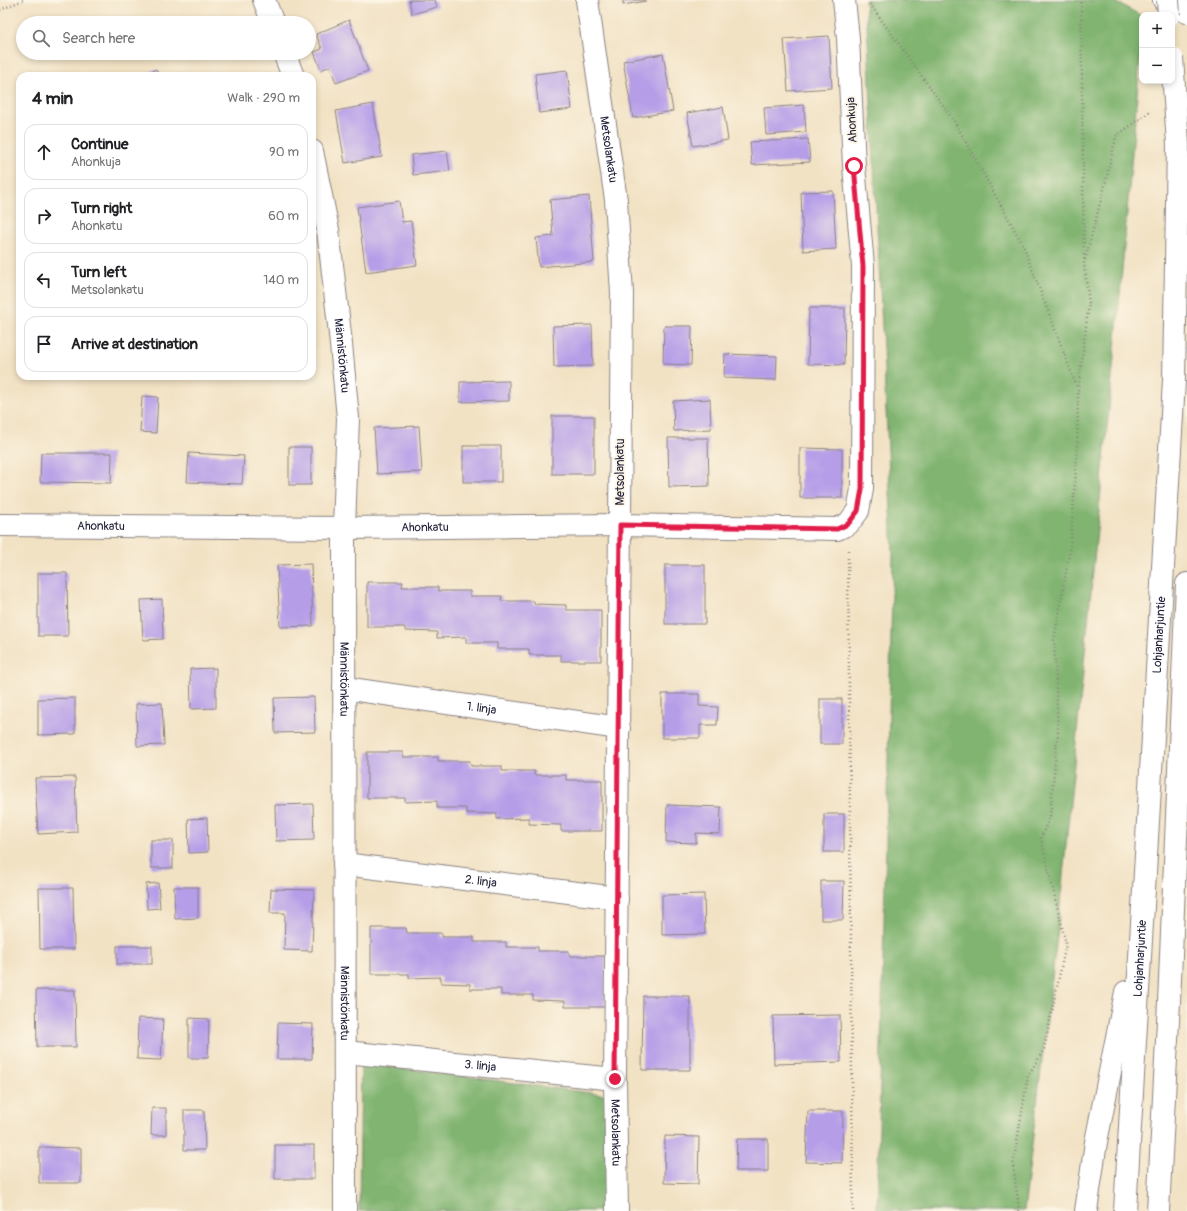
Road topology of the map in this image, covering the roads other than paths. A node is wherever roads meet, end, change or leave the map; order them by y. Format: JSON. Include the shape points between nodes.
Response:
{"nodes":[{"id":1,"x":264,"y":0,"type":"edge"},
{"id":2,"x":587,"y":0,"type":"edge"},
{"id":3,"x":844,"y":0,"type":"edge"},
{"id":4,"x":1164,"y":0,"type":"edge"},
{"id":5,"x":1168,"y":0,"type":"edge"},
{"id":6,"x":1169,"y":12,"type":"edge"},
{"id":7,"x":1187,"y":12,"type":"edge"},
{"id":8,"x":270,"y":16,"type":"edge"},
{"id":9,"x":287,"y":60,"type":"edge"},
{"id":10,"x":291,"y":72,"type":"edge"},
{"id":11,"x":1174,"y":84,"type":"edge"},
{"id":12,"x":316,"y":171,"type":"edge"},
{"id":13,"x":0,"y":524,"type":"edge"},
{"id":14,"x":848,"y":524,"type":"joint"},
{"id":15,"x":620,"y":525,"type":"junction"},
{"id":16,"x":344,"y":528,"type":"junction"},
{"id":17,"x":1187,"y":584,"type":"edge"},
{"id":18,"x":344,"y":688,"type":"junction"},
{"id":19,"x":619,"y":728,"type":"junction"},
{"id":20,"x":344,"y":864,"type":"junction"},
{"id":21,"x":617,"y":898,"type":"junction"},
{"id":22,"x":1142,"y":916,"type":"junction"},
{"id":23,"x":344,"y":1052,"type":"junction"},
{"id":24,"x":615,"y":1079,"type":"junction"},
{"id":25,"x":345,"y":1211,"type":"edge"},
{"id":26,"x":617,"y":1211,"type":"edge"},
{"id":27,"x":1086,"y":1211,"type":"edge"},
{"id":28,"x":1125,"y":1211,"type":"edge"},
{"id":29,"x":1158,"y":1211,"type":"edge"}],
"edges":[{"from":1,"to":8,"type":"main road"},
{"from":2,"to":15,"type":"main road","name":"Metsolankatu","via":[[618,224],[622,293]]},
{"from":3,"to":14,"type":"main road","name":"Ahonkuja","via":[[863,266],[862,489],[858,511]]},
{"from":4,"to":7,"type":"main road"},
{"from":5,"to":6,"type":"main road","bridge":true},
{"from":9,"to":10,"type":"main road"},
{"from":11,"to":22,"type":"main road","name":"Lohjanharjuntie","bridge":true,"via":[[1178,144],[1174,380]]},
{"from":12,"to":16,"type":"main road","name":"Männistönkatu","via":[[328,230],[348,418]]},
{"from":13,"to":16,"type":"main road","name":"Ahonkatu"},
{"from":14,"to":15,"type":"main road","name":"Ahonkatu","via":[[837,529]]},
{"from":15,"to":16,"type":"main road","name":"Ahonkatu"},
{"from":15,"to":19,"type":"main road","name":"Metsolankatu"},
{"from":16,"to":18,"type":"main road","name":"Männistönkatu"},
{"from":17,"to":29,"type":"main road"},
{"from":18,"to":19,"type":"main road","name":"1. linja"},
{"from":18,"to":20,"type":"main road","name":"Männistönkatu"},
{"from":19,"to":21,"type":"main road","name":"Metsolankatu"},
{"from":20,"to":21,"type":"main road","name":"2. linja"},
{"from":20,"to":23,"type":"main road","name":"Männistönkatu"},
{"from":21,"to":24,"type":"main road","name":"Metsolankatu"},
{"from":22,"to":27,"type":"main road","via":[[1096,1142]]},
{"from":22,"to":28,"type":"main road","name":"Lohjanharjuntie"},
{"from":23,"to":24,"type":"main road","name":"3. linja"},
{"from":23,"to":25,"type":"main road","name":"Männistönkatu"},
{"from":24,"to":26,"type":"main road","name":"Metsolankatu"}]}
